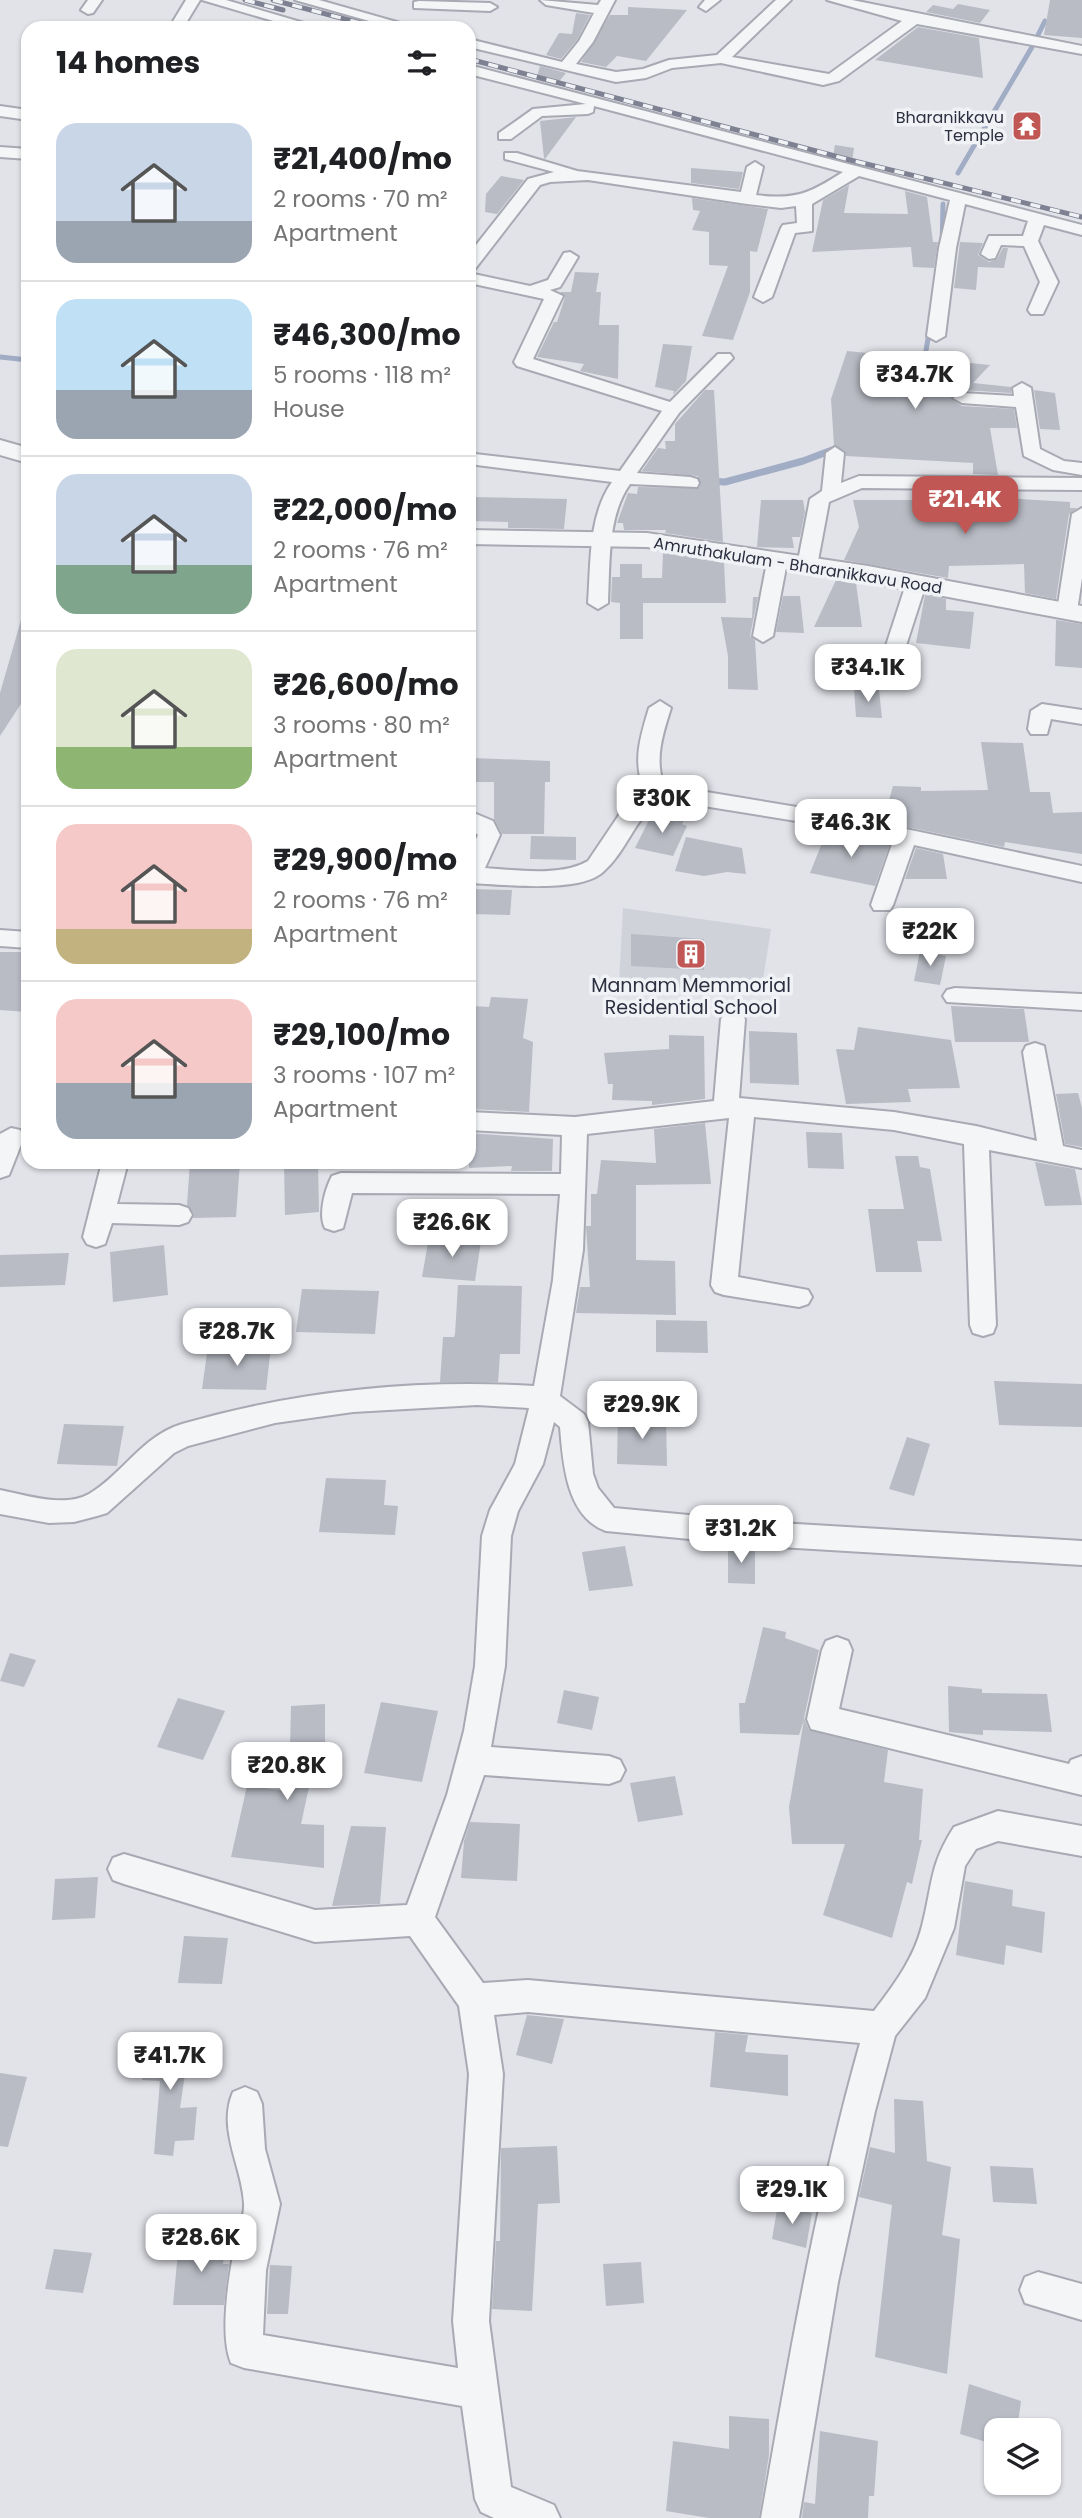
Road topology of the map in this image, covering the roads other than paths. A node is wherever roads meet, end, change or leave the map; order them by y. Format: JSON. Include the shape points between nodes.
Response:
{"nodes":[{"id":1,"x":193,"y":0,"type":"edge"},
{"id":2,"x":209,"y":0,"type":"edge"},
{"id":3,"x":302,"y":0,"type":"edge"},
{"id":4,"x":370,"y":0,"type":"edge"},
{"id":5,"x":784,"y":0,"type":"edge"},
{"id":6,"x":834,"y":0,"type":"edge"},
{"id":7,"x":546,"y":1,"type":"edge"},
{"id":8,"x":420,"y":2,"type":"edge"},
{"id":9,"x":604,"y":5,"type":"edge"},
{"id":10,"x":490,"y":7,"type":"dead end"},
{"id":11,"x":365,"y":16,"type":"junction"},
{"id":12,"x":914,"y":19,"type":"junction"},
{"id":13,"x":180,"y":21,"type":"edge"},
{"id":14,"x":288,"y":21,"type":"edge"},
{"id":15,"x":384,"y":21,"type":"edge"},
{"id":16,"x":413,"y":21,"type":"edge"},
{"id":17,"x":476,"y":45,"type":"edge"},
{"id":18,"x":1082,"y":50,"type":"edge"},
{"id":19,"x":664,"y":55,"type":"dead end"},
{"id":20,"x":721,"y":60,"type":"junction"},
{"id":21,"x":576,"y":70,"type":"junction"},
{"id":22,"x":476,"y":71,"type":"edge"},
{"id":23,"x":646,"y":73,"type":"junction"},
{"id":24,"x":676,"y":79,"type":"dead end"},
{"id":25,"x":603,"y":105,"type":"junction"},
{"id":26,"x":0,"y":111,"type":"edge"},
{"id":27,"x":21,"y":114,"type":"edge"},
{"id":28,"x":505,"y":136,"type":"dead end"},
{"id":29,"x":0,"y":152,"type":"edge"},
{"id":30,"x":21,"y":154,"type":"edge"},
{"id":31,"x":511,"y":156,"type":"dead end"},
{"id":32,"x":755,"y":167,"type":"dead end"},
{"id":33,"x":855,"y":172,"type":"junction"},
{"id":34,"x":588,"y":175,"type":"junction"},
{"id":35,"x":747,"y":199,"type":"junction"},
{"id":36,"x":958,"y":199,"type":"junction"},
{"id":37,"x":804,"y":201,"type":"junction"},
{"id":38,"x":1037,"y":220,"type":"junction"},
{"id":39,"x":1082,"y":230,"type":"edge"},
{"id":40,"x":1030,"y":241,"type":"junction"},
{"id":41,"x":989,"y":254,"type":"dead end"},
{"id":42,"x":476,"y":256,"type":"edge"},
{"id":43,"x":570,"y":257,"type":"dead end"},
{"id":44,"x":476,"y":279,"type":"edge"},
{"id":45,"x":531,"y":291,"type":"junction"},
{"id":46,"x":763,"y":297,"type":"dead end"},
{"id":47,"x":1037,"y":310,"type":"dead end"},
{"id":48,"x":936,"y":336,"type":"dead end"},
{"id":49,"x":724,"y":358,"type":"dead end"},
{"id":50,"x":962,"y":398,"type":"dead end"},
{"id":51,"x":673,"y":409,"type":"junction"},
{"id":52,"x":0,"y":447,"type":"edge"},
{"id":53,"x":835,"y":453,"type":"dead end"},
{"id":54,"x":21,"y":454,"type":"edge"},
{"id":55,"x":476,"y":460,"type":"edge"},
{"id":56,"x":1082,"y":469,"type":"edge"},
{"id":57,"x":623,"y":479,"type":"junction"},
{"id":58,"x":690,"y":483,"type":"dead end"},
{"id":59,"x":1082,"y":484,"type":"edge"},
{"id":60,"x":831,"y":491,"type":"junction"},
{"id":61,"x":1082,"y":514,"type":"edge"},
{"id":62,"x":476,"y":537,"type":"edge"},
{"id":63,"x":602,"y":539,"type":"junction"},
{"id":64,"x":777,"y":562,"type":"junction"},
{"id":65,"x":807,"y":566,"type":"junction"},
{"id":66,"x":916,"y":584,"type":"junction"},
{"id":67,"x":598,"y":603,"type":"dead end"},
{"id":68,"x":1074,"y":613,"type":"edge"},
{"id":69,"x":763,"y":636,"type":"dead end"},
{"id":70,"x":891,"y":661,"type":"dead end"},
{"id":71,"x":660,"y":708,"type":"dead end"},
{"id":72,"x":1082,"y":717,"type":"edge"},
{"id":73,"x":1038,"y":729,"type":"dead end"},
{"id":74,"x":656,"y":791,"type":"junction"},
{"id":75,"x":476,"y":822,"type":"edge"},
{"id":76,"x":906,"y":836,"type":"junction"},
{"id":77,"x":476,"y":862,"type":"edge"},
{"id":78,"x":1082,"y":874,"type":"edge"},
{"id":79,"x":476,"y":875,"type":"edge"},
{"id":80,"x":882,"y":905,"type":"dead end"},
{"id":81,"x":0,"y":938,"type":"edge"},
{"id":82,"x":21,"y":940,"type":"edge"},
{"id":83,"x":955,"y":996,"type":"dead end"},
{"id":84,"x":1082,"y":1002,"type":"edge"},
{"id":85,"x":733,"y":1019,"type":"dead end"},
{"id":86,"x":1035,"y":1052,"type":"dead end"},
{"id":87,"x":735,"y":1107,"type":"junction"},
{"id":88,"x":476,"y":1121,"type":"edge"},
{"id":89,"x":575,"y":1126,"type":"junction"},
{"id":90,"x":976,"y":1135,"type":"junction"},
{"id":91,"x":13,"y":1137,"type":"edge"},
{"id":92,"x":1052,"y":1154,"type":"junction"},
{"id":93,"x":1082,"y":1159,"type":"edge"},
{"id":94,"x":0,"y":1168,"type":"edge"},
{"id":95,"x":113,"y":1169,"type":"edge"},
{"id":96,"x":573,"y":1184,"type":"junction"},
{"id":97,"x":179,"y":1215,"type":"dead end"},
{"id":98,"x":334,"y":1221,"type":"dead end"},
{"id":99,"x":799,"y":1297,"type":"dead end"},
{"id":100,"x":983,"y":1325,"type":"dead end"},
{"id":101,"x":543,"y":1398,"type":"junction"},
{"id":102,"x":0,"y":1502,"type":"edge"},
{"id":103,"x":1082,"y":1553,"type":"edge"},
{"id":104,"x":837,"y":1650,"type":"dead end"},
{"id":105,"x":473,"y":1760,"type":"junction"},
{"id":106,"x":609,"y":1770,"type":"dead end"},
{"id":107,"x":1082,"y":1770,"type":"edge"},
{"id":108,"x":1082,"y":1841,"type":"edge"},
{"id":109,"x":124,"y":1869,"type":"dead end"},
{"id":110,"x":418,"y":1920,"type":"junction"},
{"id":111,"x":475,"y":2000,"type":"junction"},
{"id":112,"x":881,"y":2028,"type":"junction"},
{"id":113,"x":245,"y":2104,"type":"dead end"},
{"id":114,"x":1038,"y":2290,"type":"dead end"},
{"id":115,"x":1082,"y":2302,"type":"edge"},
{"id":116,"x":479,"y":2390,"type":"junction"},
{"id":117,"x":541,"y":2518,"type":"edge"},
{"id":118,"x":780,"y":2518,"type":"edge"}],
"edges":[{"from":1,"to":13,"type":"street"},
{"from":2,"to":14,"type":"street"},
{"from":3,"to":11,"type":"street"},
{"from":4,"to":11,"type":"street"},
{"from":5,"to":20,"type":"street"},
{"from":6,"to":12,"type":"street"},
{"from":7,"to":9,"type":"street"},
{"from":8,"to":10,"type":"street"},
{"from":8,"to":16,"type":"street"},
{"from":9,"to":21,"type":"street","via":[[586,42],[566,67]]},
{"from":11,"to":15,"type":"street"},
{"from":12,"to":18,"type":"street"},
{"from":12,"to":20,"type":"street","via":[[834,78],[823,80]]},
{"from":17,"to":21,"type":"street"},
{"from":19,"to":23,"type":"street"},
{"from":20,"to":23,"type":"street","via":[[669,64]]},
{"from":21,"to":23,"type":"street","via":[[616,77]]},
{"from":22,"to":25,"type":"street"},
{"from":23,"to":24,"type":"street"},
{"from":25,"to":28,"type":"street","via":[[538,112]]},
{"from":25,"to":33,"type":"street"},
{"from":26,"to":27,"type":"street"},
{"from":29,"to":30,"type":"street"},
{"from":31,"to":34,"type":"street"},
{"from":32,"to":35,"type":"street"},
{"from":33,"to":36,"type":"street"},
{"from":33,"to":37,"type":"street"},
{"from":34,"to":35,"type":"street"},
{"from":34,"to":42,"type":"street","via":[[534,182]]},
{"from":35,"to":37,"type":"street"},
{"from":36,"to":38,"type":"street"},
{"from":36,"to":48,"type":"street","via":[[949,228]]},
{"from":37,"to":46,"type":"street","via":[[806,228],[789,228]]},
{"from":38,"to":39,"type":"street"},
{"from":38,"to":40,"type":"street"},
{"from":40,"to":41,"type":"street","via":[[995,240]]},
{"from":40,"to":47,"type":"street","via":[[1049,282]]},
{"from":43,"to":45,"type":"street","via":[[554,283]]},
{"from":44,"to":45,"type":"street"},
{"from":45,"to":51,"type":"street","via":[[554,296],[523,362]]},
{"from":49,"to":51,"type":"street"},
{"from":50,"to":56,"type":"street","via":[[1023,395],[1031,452],[1060,466]]},
{"from":51,"to":57,"type":"street"},
{"from":52,"to":54,"type":"street"},
{"from":53,"to":60,"type":"street"},
{"from":55,"to":57,"type":"street"},
{"from":57,"to":58,"type":"street"},
{"from":57,"to":63,"type":"street","via":[[611,497]]},
{"from":59,"to":60,"type":"street","via":[[859,482]]},
{"from":60,"to":65,"type":"street","via":[[820,499]]},
{"from":61,"to":68,"type":"street"},
{"from":62,"to":63,"type":"street","name":"Amruthakulam - Bharanikkavu Road"},
{"from":63,"to":64,"type":"street","name":"Amruthakulam - Bharanikkavu Road","via":[[687,546]]},
{"from":63,"to":67,"type":"street"},
{"from":64,"to":65,"type":"street","name":"Amruthakulam - Bharanikkavu Road"},
{"from":64,"to":69,"type":"street"},
{"from":65,"to":66,"type":"street","name":"Amruthakulam - Bharanikkavu Road"},
{"from":66,"to":68,"type":"street","name":"Amruthakulam - Bharanikkavu Road"},
{"from":66,"to":70,"type":"street"},
{"from":71,"to":74,"type":"street","via":[[649,741],[648,772]]},
{"from":72,"to":73,"type":"street","via":[[1042,711]]},
{"from":74,"to":76,"type":"street"},
{"from":74,"to":79,"type":"street","via":[[629,814],[595,869],[543,877]]},
{"from":75,"to":77,"type":"street","via":[[489,835]]},
{"from":76,"to":78,"type":"street"},
{"from":76,"to":80,"type":"street"},
{"from":81,"to":82,"type":"street"},
{"from":83,"to":84,"type":"street"},
{"from":85,"to":87,"type":"street"},
{"from":86,"to":92,"type":"street"},
{"from":87,"to":89,"type":"street"},
{"from":87,"to":90,"type":"street","via":[[894,1121]]},
{"from":87,"to":99,"type":"street","via":[[724,1285]]},
{"from":88,"to":89,"type":"street"},
{"from":89,"to":96,"type":"street"},
{"from":90,"to":92,"type":"street"},
{"from":90,"to":100,"type":"street"},
{"from":91,"to":94,"type":"street"},
{"from":92,"to":93,"type":"street"},
{"from":95,"to":97,"type":"street","via":[[100,1225]]},
{"from":96,"to":98,"type":"street","via":[[341,1183]]},
{"from":96,"to":101,"type":"street","via":[[567,1271]]},
{"from":101,"to":102,"type":"street","via":[[477,1394],[353,1401],[275,1412],[181,1436],[164,1445],[97,1504],[49,1511]]},
{"from":101,"to":103,"type":"street","via":[[574,1422],[579,1482],[587,1500],[606,1519],[763,1534]]},
{"from":101,"to":105,"type":"street","via":[[532,1458],[501,1517],[490,1596],[491,1663]]},
{"from":104,"to":107,"type":"street","via":[[822,1719],[1080,1781]]},
{"from":105,"to":106,"type":"street"},
{"from":105,"to":110,"type":"street"},
{"from":108,"to":112,"type":"street","via":[[998,1826],[965,1838],[950,1862],[938,1928],[913,1987]]},
{"from":109,"to":110,"type":"street","via":[[315,1926]]},
{"from":110,"to":111,"type":"street"},
{"from":111,"to":112,"type":"street","via":[[528,1996]]},
{"from":111,"to":116,"type":"street","via":[[486,2074],[471,2321]]},
{"from":112,"to":118,"type":"street","via":[[820,2282]]},
{"from":113,"to":116,"type":"street","via":[[248,2149],[262,2204],[248,2270],[244,2350]]},
{"from":114,"to":115,"type":"street"},
{"from":116,"to":117,"type":"street","via":[[494,2499]]}]}
